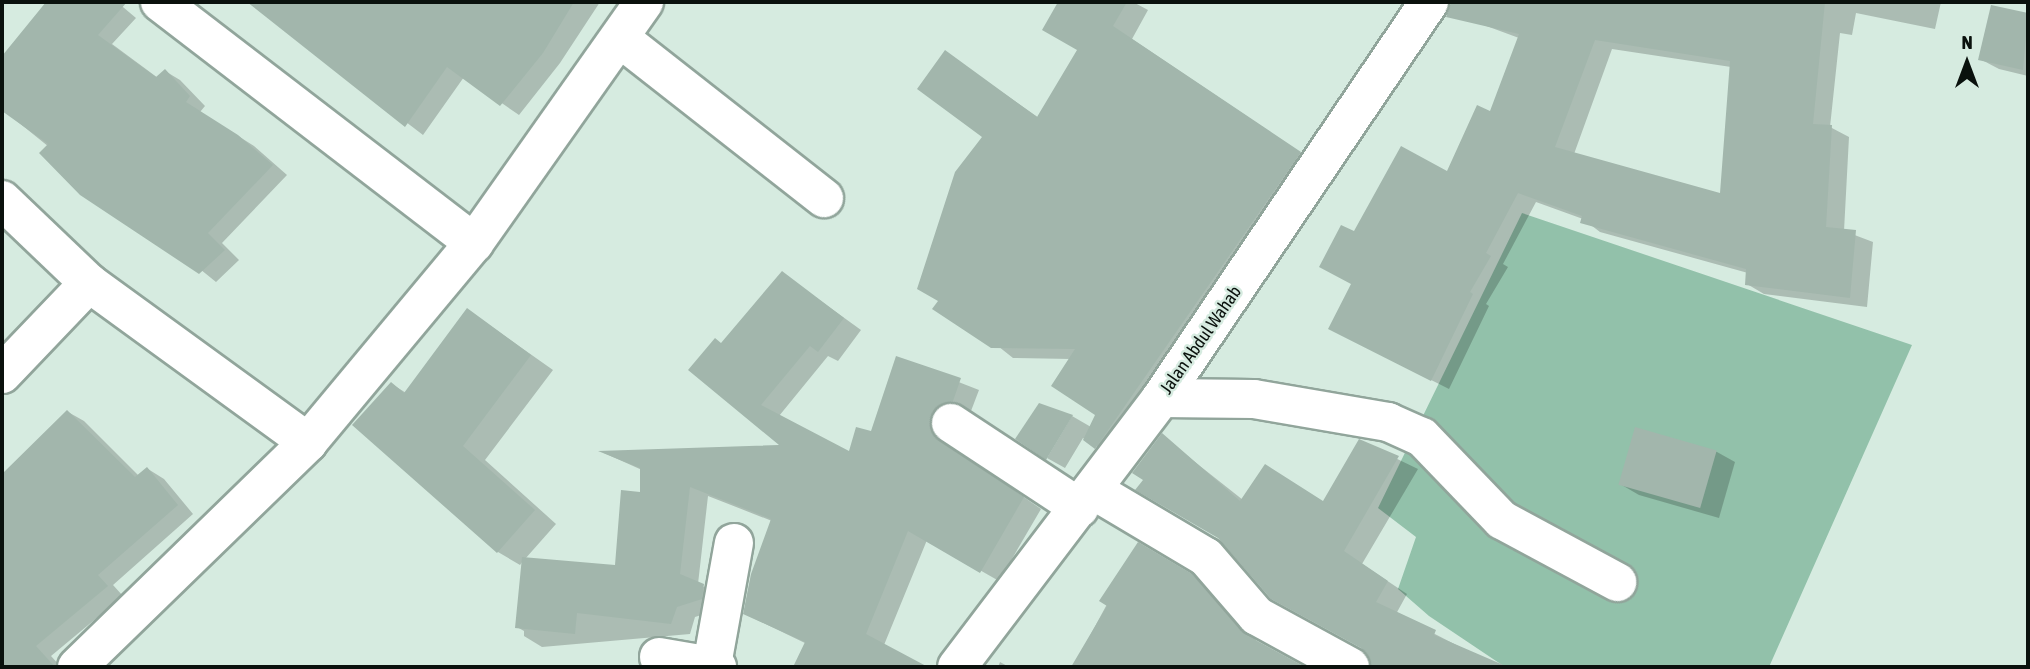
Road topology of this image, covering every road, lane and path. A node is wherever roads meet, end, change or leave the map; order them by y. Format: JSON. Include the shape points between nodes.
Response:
{"nodes":[{"id":1,"x":160,"y":2,"type":"edge"},
{"id":2,"x":644,"y":2,"type":"edge"},
{"id":3,"x":1429,"y":2,"type":"edge"},
{"id":4,"x":621,"y":39,"type":"junction"},
{"id":5,"x":824,"y":198,"type":"dead end"},
{"id":6,"x":2,"y":200,"type":"edge"},
{"id":7,"x":474,"y":243,"type":"junction"},
{"id":8,"x":89,"y":283,"type":"junction"},
{"id":9,"x":2,"y":374,"type":"edge"},
{"id":10,"x":1161,"y":398,"type":"junction"},
{"id":11,"x":951,"y":423,"type":"dead end"},
{"id":12,"x":308,"y":442,"type":"junction"},
{"id":13,"x":1086,"y":499,"type":"junction"},
{"id":14,"x":734,"y":543,"type":"dead end"},
{"id":15,"x":1617,"y":582,"type":"dead end"},
{"id":16,"x":659,"y":657,"type":"dead end"},
{"id":17,"x":714,"y":666,"type":"edge"},
{"id":18,"x":77,"y":667,"type":"edge"},
{"id":19,"x":957,"y":667,"type":"edge"},
{"id":20,"x":1350,"y":667,"type":"edge"}],
"edges":[{"from":1,"to":7,"type":"street"},
{"from":2,"to":4,"type":"street"},
{"from":3,"to":10,"type":"street","name":"Jalan Abdul Wahab"},
{"from":4,"to":5,"type":"street"},
{"from":4,"to":7,"type":"street"},
{"from":6,"to":8,"type":"street"},
{"from":7,"to":12,"type":"street"},
{"from":8,"to":9,"type":"street"},
{"from":8,"to":12,"type":"street"},
{"from":10,"to":13,"type":"street","name":"Jalan Abdul Wahab"},
{"from":10,"to":15,"type":"street","via":[[1254,399],[1388,422],[1422,437],[1502,520]]},
{"from":11,"to":13,"type":"street"},
{"from":12,"to":18,"type":"street"},
{"from":13,"to":19,"type":"street","name":"Jalan Abdul Wahab"},
{"from":13,"to":20,"type":"street","via":[[1206,557],[1257,617]]},
{"from":14,"to":17,"type":"street"},
{"from":16,"to":17,"type":"street"}]}
